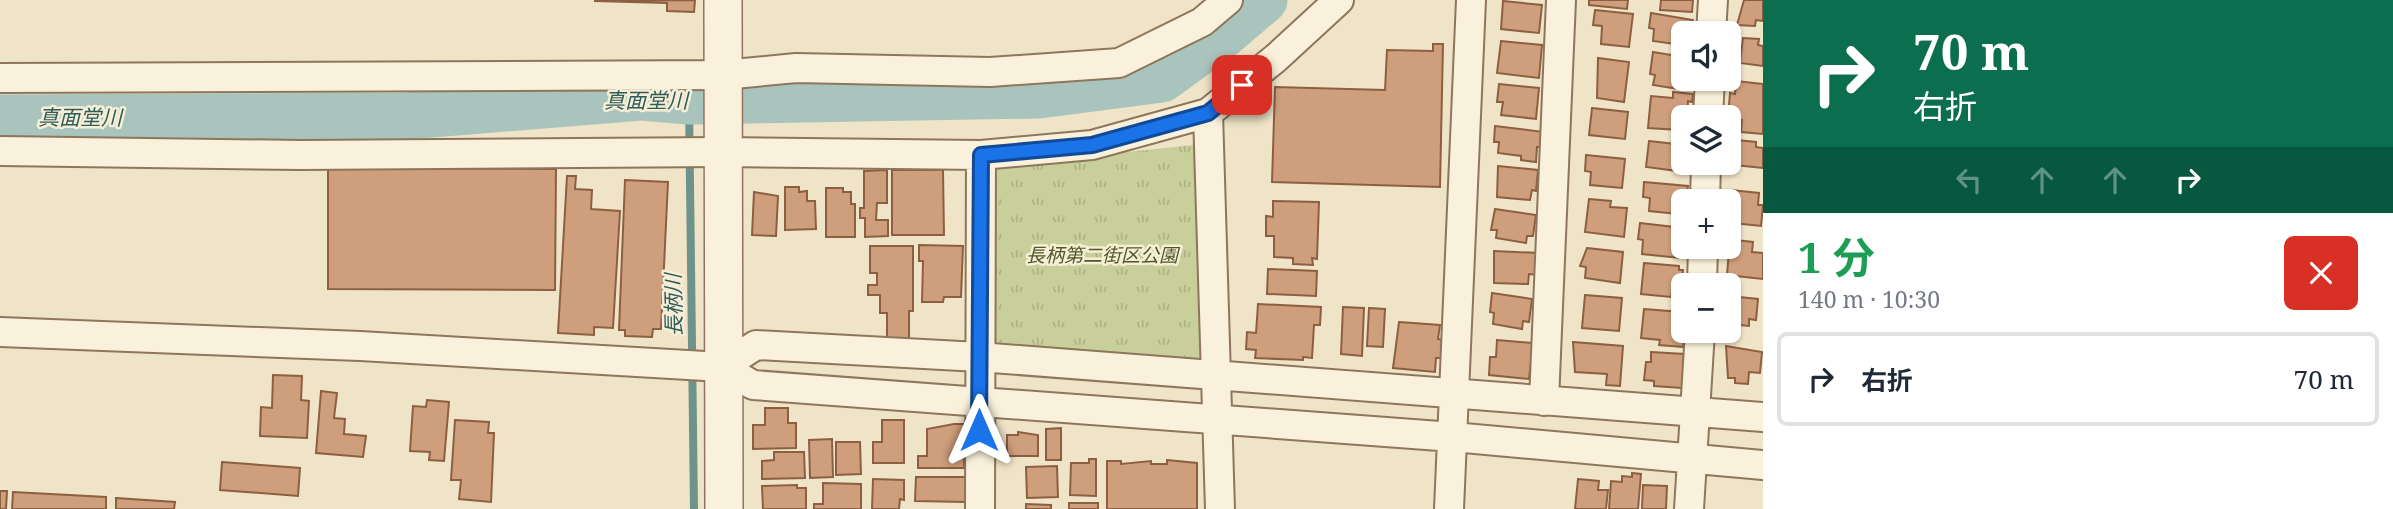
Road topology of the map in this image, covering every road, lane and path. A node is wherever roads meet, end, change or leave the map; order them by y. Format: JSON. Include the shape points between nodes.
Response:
{"nodes":[{"id":1,"x":723,"y":0,"type":"edge"},
{"id":2,"x":1228,"y":0,"type":"edge"},
{"id":3,"x":1339,"y":0,"type":"edge"},
{"id":4,"x":1471,"y":0,"type":"edge"},
{"id":5,"x":1561,"y":0,"type":"edge"},
{"id":6,"x":1713,"y":0,"type":"edge"},
{"id":7,"x":1712,"y":21,"type":"edge"},
{"id":8,"x":0,"y":78,"type":"edge"},
{"id":9,"x":722,"y":79,"type":"junction"},
{"id":10,"x":1208,"y":113,"type":"junction"},
{"id":11,"x":722,"y":146,"type":"junction"},
{"id":12,"x":0,"y":151,"type":"edge"},
{"id":13,"x":981,"y":155,"type":"junction"},
{"id":14,"x":0,"y":332,"type":"edge"},
{"id":15,"x":1700,"y":343,"type":"edge"},
{"id":16,"x":979,"y":357,"type":"junction"},
{"id":17,"x":722,"y":367,"type":"junction"},
{"id":18,"x":1218,"y":375,"type":"junction"},
{"id":19,"x":1455,"y":394,"type":"junction"},
{"id":20,"x":1544,"y":401,"type":"junction"},
{"id":21,"x":979,"y":403,"type":"junction"},
{"id":22,"x":1697,"y":413,"type":"junction"},
{"id":23,"x":1763,"y":417,"type":"edge"},
{"id":24,"x":1219,"y":422,"type":"junction"},
{"id":25,"x":1452,"y":438,"type":"junction"},
{"id":26,"x":1691,"y":460,"type":"junction"},
{"id":27,"x":1763,"y":465,"type":"edge"},
{"id":28,"x":724,"y":509,"type":"edge"},
{"id":29,"x":980,"y":509,"type":"edge"},
{"id":30,"x":1220,"y":509,"type":"edge"},
{"id":31,"x":1449,"y":509,"type":"edge"},
{"id":32,"x":1689,"y":509,"type":"edge"}],
"edges":[{"from":1,"to":9,"type":"street"},
{"from":2,"to":9,"type":"street","via":[[1202,22],[1119,63],[990,72],[796,68]]},
{"from":3,"to":10,"type":"street"},
{"from":4,"to":19,"type":"street"},
{"from":5,"to":20,"type":"street"},
{"from":6,"to":7,"type":"street"},
{"from":8,"to":9,"type":"street"},
{"from":9,"to":11,"type":"street"},
{"from":10,"to":13,"type":"street","via":[[1092,145]]},
{"from":10,"to":18,"type":"street"},
{"from":11,"to":12,"type":"street","via":[[301,155]]},
{"from":11,"to":13,"type":"street"},
{"from":11,"to":17,"type":"street"},
{"from":13,"to":16,"type":"street"},
{"from":14,"to":17,"type":"street"},
{"from":15,"to":22,"type":"street"},
{"from":16,"to":17,"type":"street","via":[[756,345]]},
{"from":16,"to":18,"type":"street"},
{"from":16,"to":21,"type":"street"},
{"from":17,"to":21,"type":"street","via":[[753,385]]},
{"from":17,"to":28,"type":"street"},
{"from":18,"to":19,"type":"street"},
{"from":18,"to":24,"type":"street"},
{"from":19,"to":20,"type":"street"},
{"from":19,"to":25,"type":"street"},
{"from":20,"to":22,"type":"street"},
{"from":21,"to":24,"type":"street"},
{"from":21,"to":29,"type":"street"},
{"from":22,"to":23,"type":"street"},
{"from":22,"to":26,"type":"street"},
{"from":24,"to":25,"type":"street"},
{"from":24,"to":30,"type":"street"},
{"from":25,"to":26,"type":"street"},
{"from":25,"to":31,"type":"street"},
{"from":26,"to":27,"type":"street"},
{"from":26,"to":32,"type":"street"}]}
